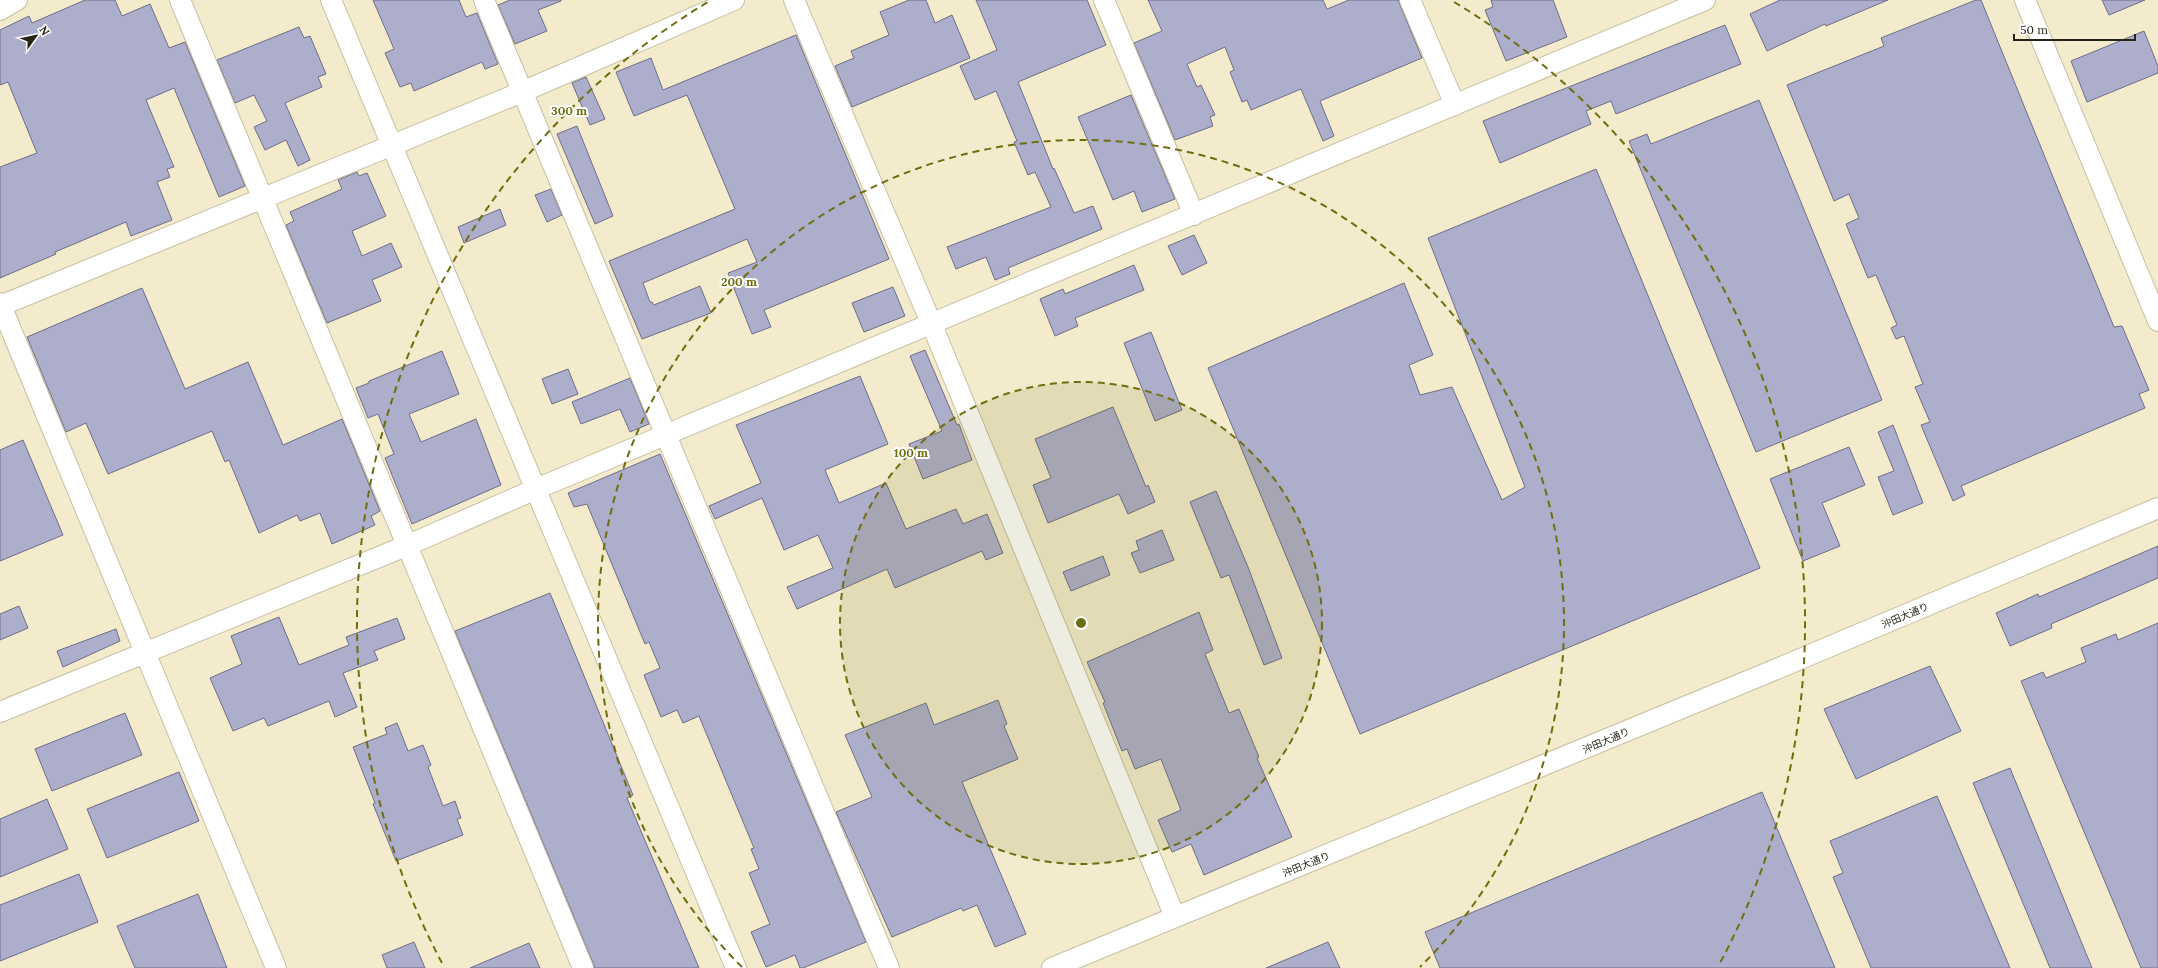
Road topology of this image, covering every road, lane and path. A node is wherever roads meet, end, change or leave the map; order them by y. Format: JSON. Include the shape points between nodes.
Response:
{"nodes":[{"id":1,"x":17,"y":0,"type":"edge"},
{"id":2,"x":180,"y":0,"type":"edge"},
{"id":3,"x":331,"y":0,"type":"edge"},
{"id":4,"x":484,"y":0,"type":"edge"},
{"id":5,"x":734,"y":0,"type":"edge"},
{"id":6,"x":794,"y":0,"type":"edge"},
{"id":7,"x":1104,"y":0,"type":"edge"},
{"id":8,"x":1410,"y":0,"type":"edge"},
{"id":9,"x":1705,"y":0,"type":"edge"},
{"id":10,"x":2025,"y":0,"type":"edge"},
{"id":11,"x":0,"y":10,"type":"edge"},
{"id":12,"x":522,"y":92,"type":"junction"},
{"id":13,"x":1455,"y":105,"type":"junction"},
{"id":14,"x":392,"y":146,"type":"junction"},
{"id":15,"x":263,"y":199,"type":"junction"},
{"id":16,"x":1194,"y":215,"type":"junction"},
{"id":17,"x":0,"y":305,"type":"edge"},
{"id":18,"x":2158,"y":321,"type":"edge"},
{"id":19,"x":932,"y":325,"type":"junction"},
{"id":20,"x":667,"y":435,"type":"junction"},
{"id":21,"x":536,"y":489,"type":"junction"},
{"id":22,"x":2158,"y":508,"type":"edge"},
{"id":23,"x":406,"y":546,"type":"junction"},
{"id":24,"x":145,"y":652,"type":"junction"},
{"id":25,"x":0,"y":712,"type":"edge"},
{"id":26,"x":1175,"y":917,"type":"junction"},
{"id":27,"x":276,"y":968,"type":"edge"},
{"id":28,"x":583,"y":968,"type":"edge"},
{"id":29,"x":736,"y":968,"type":"edge"},
{"id":30,"x":889,"y":968,"type":"edge"},
{"id":31,"x":1052,"y":968,"type":"edge"}],
"edges":[{"from":1,"to":11,"type":"street"},
{"from":2,"to":15,"type":"street"},
{"from":3,"to":14,"type":"street"},
{"from":4,"to":12,"type":"street"},
{"from":5,"to":12,"type":"street"},
{"from":6,"to":19,"type":"street"},
{"from":7,"to":16,"type":"street"},
{"from":8,"to":13,"type":"street"},
{"from":9,"to":13,"type":"street"},
{"from":10,"to":18,"type":"street"},
{"from":12,"to":14,"type":"street"},
{"from":12,"to":20,"type":"street"},
{"from":13,"to":16,"type":"street"},
{"from":14,"to":15,"type":"street"},
{"from":14,"to":21,"type":"street"},
{"from":15,"to":17,"type":"street"},
{"from":15,"to":23,"type":"street"},
{"from":16,"to":19,"type":"street"},
{"from":17,"to":24,"type":"street"},
{"from":19,"to":20,"type":"street"},
{"from":19,"to":26,"type":"street"},
{"from":20,"to":21,"type":"street"},
{"from":20,"to":30,"type":"street"},
{"from":21,"to":23,"type":"street"},
{"from":21,"to":29,"type":"street"},
{"from":22,"to":26,"type":"street","name":"沖田大通り"},
{"from":23,"to":24,"type":"street"},
{"from":23,"to":28,"type":"street"},
{"from":24,"to":25,"type":"street"},
{"from":24,"to":27,"type":"street"},
{"from":26,"to":31,"type":"street","name":"沖田大通り"}]}
